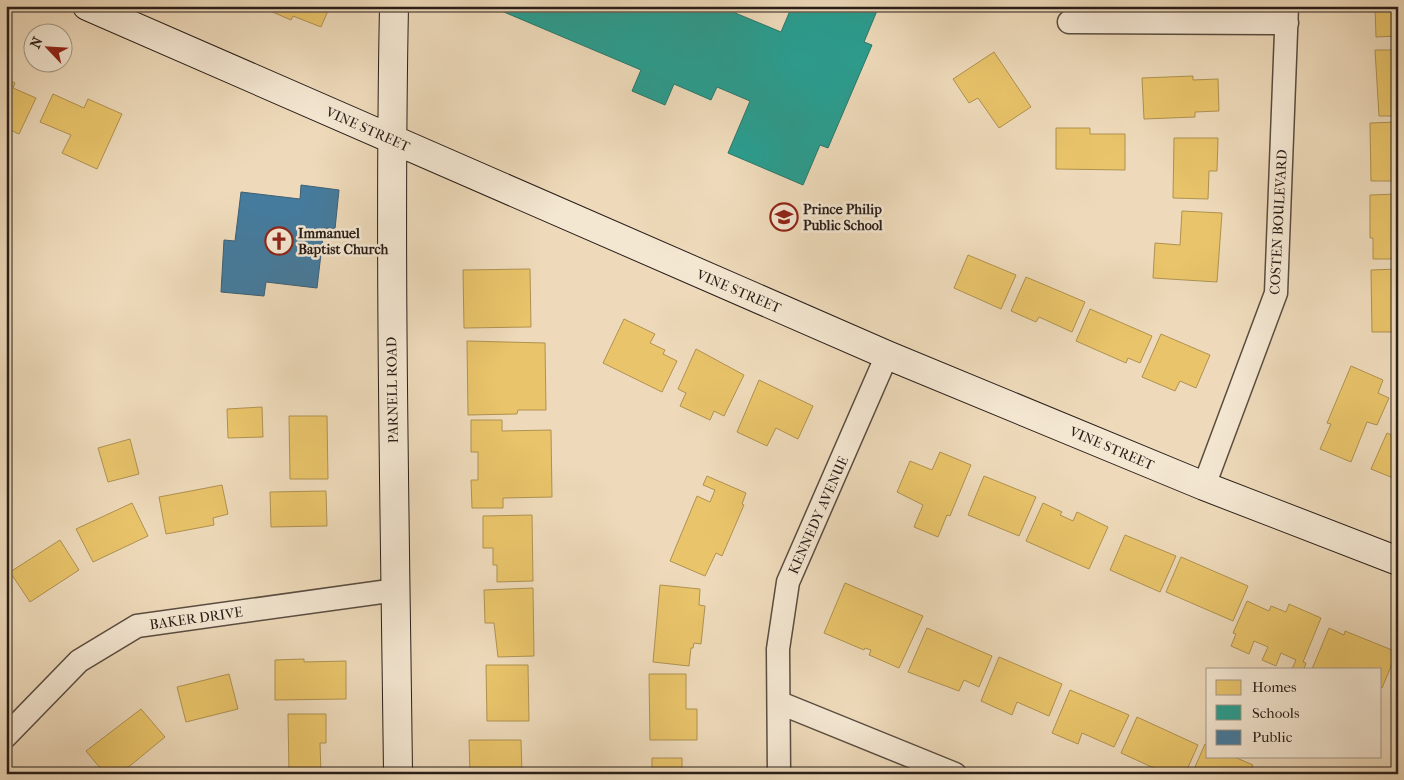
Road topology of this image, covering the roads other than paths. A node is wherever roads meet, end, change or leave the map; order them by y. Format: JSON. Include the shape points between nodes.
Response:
{"nodes":[{"id":1,"x":87,"y":6,"type":"edge"},
{"id":2,"x":394,"y":6,"type":"edge"},
{"id":3,"x":1287,"y":15,"type":"edge"},
{"id":4,"x":1069,"y":22,"type":"dead end"},
{"id":5,"x":393,"y":139,"type":"junction"},
{"id":6,"x":887,"y":355,"type":"junction"},
{"id":7,"x":1204,"y":486,"type":"junction"},
{"id":8,"x":1398,"y":561,"type":"edge"},
{"id":9,"x":396,"y":590,"type":"junction"},
{"id":10,"x":780,"y":703,"type":"junction"},
{"id":11,"x":6,"y":736,"type":"edge"},
{"id":12,"x":398,"y":774,"type":"edge"},
{"id":13,"x":778,"y":774,"type":"edge"},
{"id":14,"x":956,"y":774,"type":"edge"}],
"edges":[{"from":1,"to":5,"type":"street","name":"VINE STREET"},
{"from":2,"to":5,"type":"street","name":"PARNELL ROAD"},
{"from":3,"to":4,"type":"street"},
{"from":3,"to":7,"type":"street","name":"COSTEN BOULEVARD","via":[[1276,293]]},
{"from":5,"to":6,"type":"street","name":"VINE STREET"},
{"from":5,"to":9,"type":"street","name":"PARNELL ROAD","via":[[391,361]]},
{"from":6,"to":7,"type":"street","name":"VINE STREET"},
{"from":6,"to":10,"type":"street","name":"KENNEDY AVENUE","via":[[788,582],[778,649]]},
{"from":7,"to":8,"type":"street","name":"VINE STREET"},
{"from":9,"to":11,"type":"street","name":"BAKER DRIVE","via":[[137,626],[79,661]]},
{"from":9,"to":12,"type":"street","name":"PARNELL ROAD"},
{"from":10,"to":13,"type":"street","name":"KENNEDY AVENUE"},
{"from":10,"to":14,"type":"street"}]}
